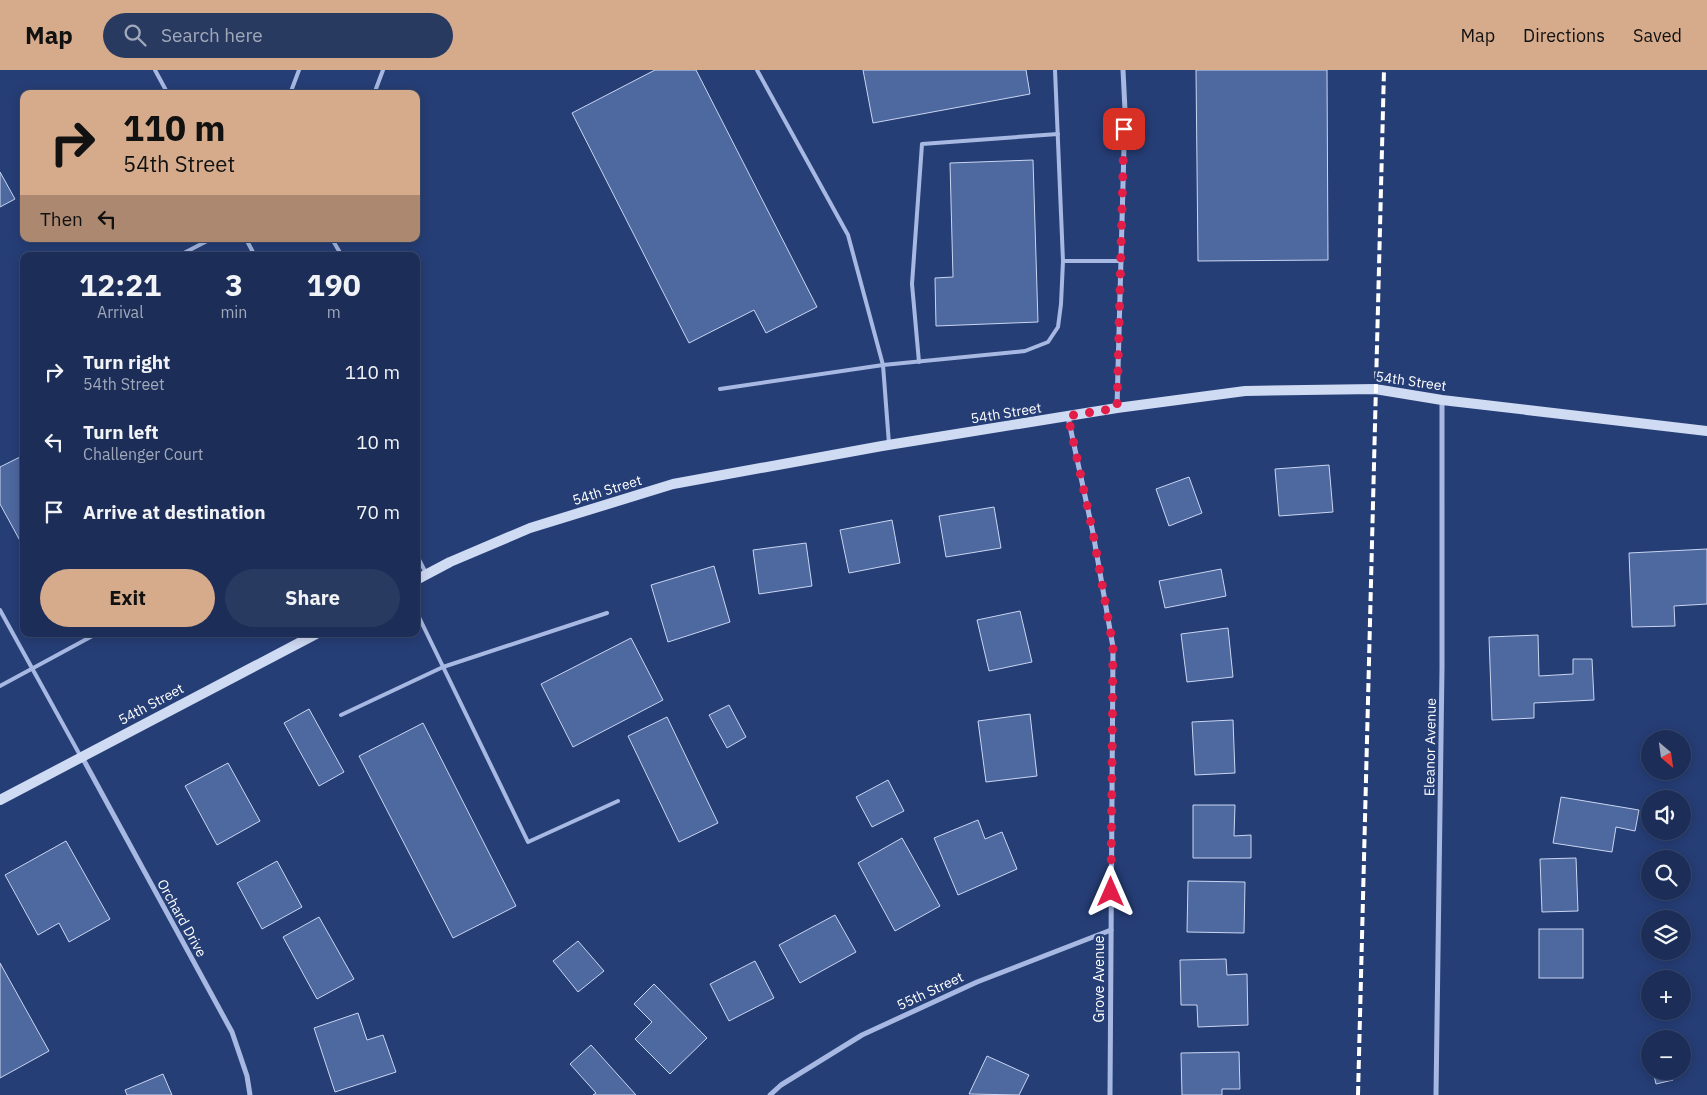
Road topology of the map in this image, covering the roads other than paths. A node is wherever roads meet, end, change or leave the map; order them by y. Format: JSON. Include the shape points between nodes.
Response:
{"nodes":[{"id":1,"x":155,"y":70,"type":"edge"},
{"id":2,"x":299,"y":70,"type":"edge"},
{"id":3,"x":382,"y":70,"type":"edge"},
{"id":4,"x":757,"y":70,"type":"edge"},
{"id":5,"x":1055,"y":70,"type":"edge"},
{"id":6,"x":1123,"y":70,"type":"edge"},
{"id":7,"x":166,"y":90,"type":"edge"},
{"id":8,"x":292,"y":90,"type":"edge"},
{"id":9,"x":375,"y":90,"type":"edge"},
{"id":10,"x":1058,"y":134,"type":"junction"},
{"id":11,"x":206,"y":242,"type":"edge"},
{"id":12,"x":188,"y":252,"type":"edge"},
{"id":13,"x":1063,"y":261,"type":"junction"},
{"id":14,"x":1121,"y":261,"type":"junction"},
{"id":15,"x":919,"y":362,"type":"junction"},
{"id":16,"x":883,"y":365,"type":"junction"},
{"id":17,"x":720,"y":389,"type":"dead end"},
{"id":18,"x":1442,"y":400,"type":"junction"},
{"id":19,"x":1117,"y":408,"type":"junction"},
{"id":20,"x":1068,"y":416,"type":"junction"},
{"id":21,"x":1707,"y":431,"type":"edge"},
{"id":22,"x":889,"y":445,"type":"junction"},
{"id":23,"x":420,"y":561,"type":"edge"},
{"id":24,"x":427,"y":574,"type":"junction"},
{"id":25,"x":420,"y":578,"type":"edge"},
{"id":26,"x":0,"y":610,"type":"edge"},
{"id":27,"x":607,"y":613,"type":"dead end"},
{"id":28,"x":420,"y":619,"type":"edge"},
{"id":29,"x":90,"y":637,"type":"edge"},
{"id":30,"x":310,"y":637,"type":"edge"},
{"id":31,"x":443,"y":666,"type":"junction"},
{"id":32,"x":32,"y":668,"type":"junction"},
{"id":33,"x":0,"y":686,"type":"edge"},
{"id":34,"x":341,"y":716,"type":"dead end"},
{"id":35,"x":81,"y":757,"type":"junction"},
{"id":36,"x":0,"y":800,"type":"edge"},
{"id":37,"x":618,"y":801,"type":"dead end"},
{"id":38,"x":1111,"y":930,"type":"junction"},
{"id":39,"x":250,"y":1095,"type":"edge"},
{"id":40,"x":770,"y":1095,"type":"edge"},
{"id":41,"x":1110,"y":1095,"type":"edge"},
{"id":42,"x":1436,"y":1095,"type":"edge"}],
"edges":[{"from":1,"to":7,"type":"lane"},
{"from":2,"to":8,"type":"lane"},
{"from":3,"to":9,"type":"lane"},
{"from":4,"to":16,"type":"lane","via":[[848,235]]},
{"from":5,"to":10,"type":"lane"},
{"from":6,"to":14,"type":"street"},
{"from":10,"to":13,"type":"lane"},
{"from":10,"to":15,"type":"lane","via":[[922,144],[912,284]]},
{"from":11,"to":12,"type":"lane"},
{"from":13,"to":14,"type":"lane"},
{"from":13,"to":15,"type":"lane","via":[[1058,327],[1048,342],[1025,351]]},
{"from":14,"to":19,"type":"street"},
{"from":15,"to":16,"type":"lane"},
{"from":16,"to":17,"type":"lane"},
{"from":16,"to":22,"type":"lane"},
{"from":18,"to":19,"type":"main road","name":"54th Street","via":[[1375,389],[1245,391]]},
{"from":18,"to":21,"type":"main road","name":"54th Street"},
{"from":18,"to":42,"type":"street","name":"Eleanor Avenue"},
{"from":19,"to":20,"type":"main road","name":"54th Street"},
{"from":20,"to":22,"type":"main road","name":"54th Street"},
{"from":20,"to":38,"type":"street","name":"Grove Avenue","via":[[1113,646]]},
{"from":22,"to":24,"type":"main road","name":"54th Street","via":[[673,484],[530,528]]},
{"from":23,"to":24,"type":"lane"},
{"from":24,"to":25,"type":"main road","name":"54th Street"},
{"from":26,"to":32,"type":"lane"},
{"from":27,"to":31,"type":"lane"},
{"from":28,"to":31,"type":"lane"},
{"from":29,"to":32,"type":"lane"},
{"from":30,"to":35,"type":"main road","name":"54th Street"},
{"from":31,"to":34,"type":"lane"},
{"from":31,"to":37,"type":"lane","via":[[528,842]]},
{"from":32,"to":33,"type":"lane"},
{"from":32,"to":35,"type":"lane"},
{"from":35,"to":36,"type":"main road","name":"54th Street"},
{"from":35,"to":39,"type":"street","name":"Orchard Drive","via":[[232,1032]]},
{"from":38,"to":40,"type":"street","name":"55th Street","via":[[977,982],[862,1035]]},
{"from":38,"to":41,"type":"street","name":"Grove Avenue"}]}
